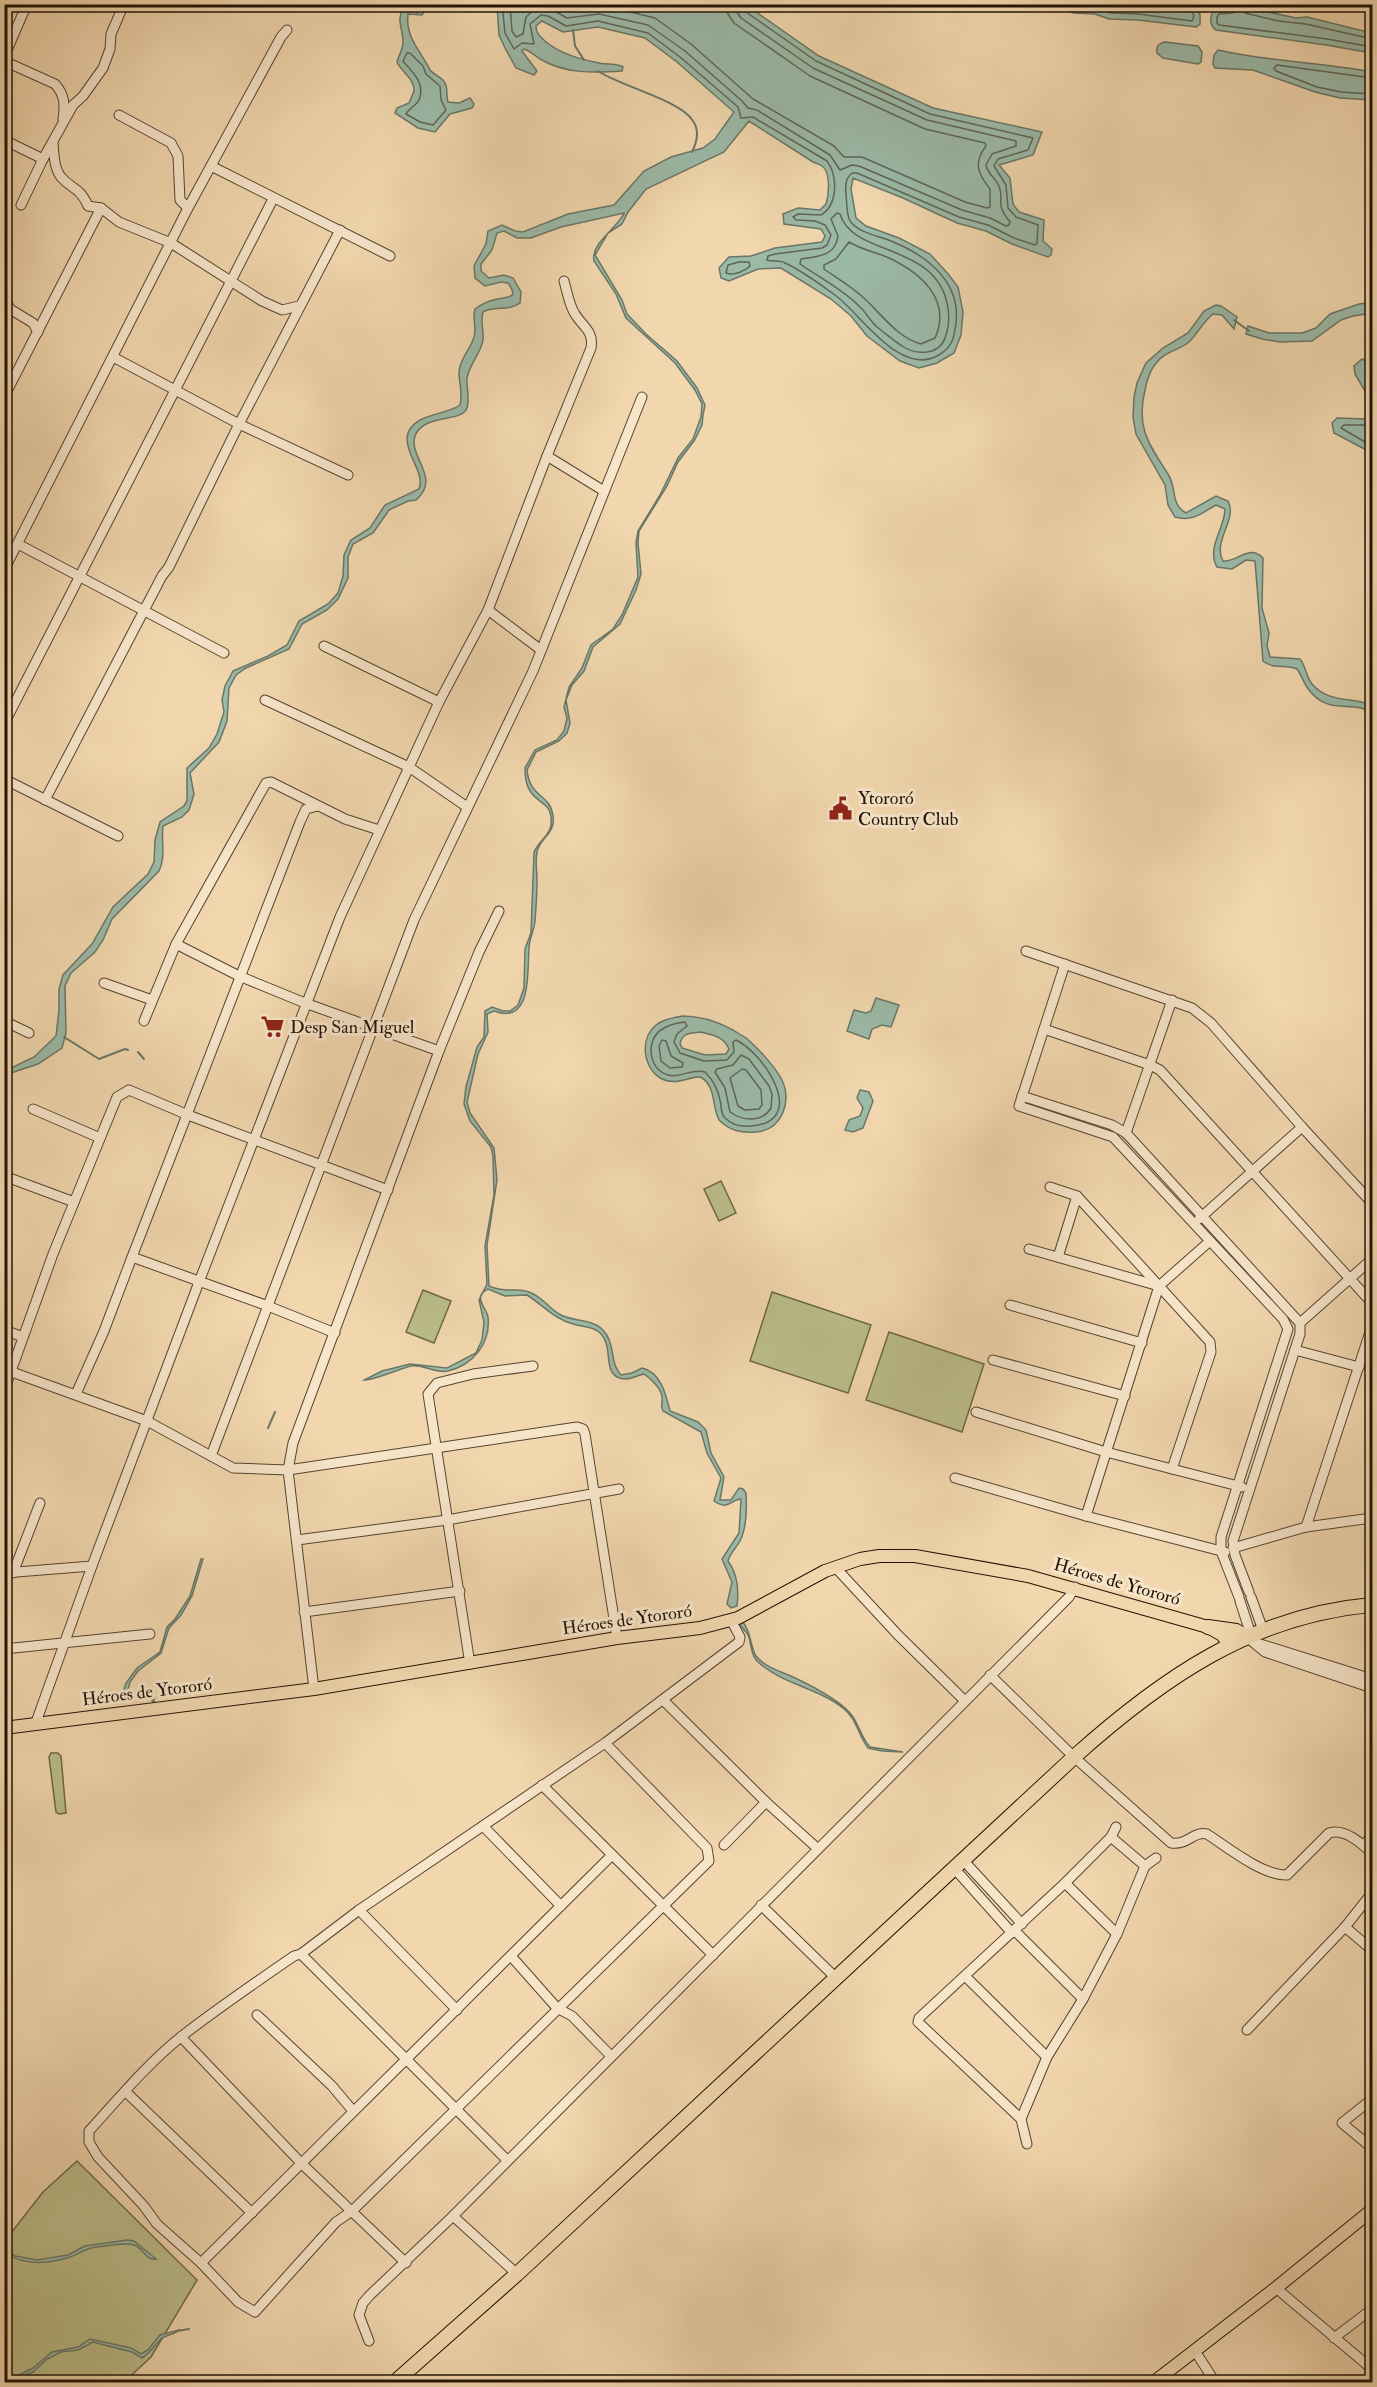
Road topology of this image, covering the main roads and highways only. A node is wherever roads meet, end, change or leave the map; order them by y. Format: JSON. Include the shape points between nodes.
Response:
{"nodes":[{"id":1,"x":1372,"y":1605,"type":"edge"},
{"id":2,"x":1205,"y":1626,"type":"junction"},
{"id":3,"x":1254,"y":1636,"type":"junction"},
{"id":4,"x":1229,"y":1644,"type":"junction"},
{"id":5,"x":1212,"y":1653,"type":"junction"},
{"id":6,"x":4,"y":1728,"type":"edge"},
{"id":7,"x":1372,"y":2210,"type":"edge"},
{"id":8,"x":395,"y":2382,"type":"edge"},
{"id":9,"x":1154,"y":2382,"type":"edge"}],
"edges":[{"from":1,"to":3,"type":"highway","via":[[1313,1614]]},
{"from":2,"to":3,"type":"highway"},
{"from":2,"to":4,"type":"main road","name":"Héroes de Ytororó"},
{"from":2,"to":5,"type":"highway","via":[[1213,1639]]},
{"from":2,"to":6,"type":"main road","name":"Héroes de Ytororó","via":[[1075,1587],[975,1565],[915,1556],[879,1556],[810,1578],[735,1619],[700,1628],[617,1638],[314,1689]]},
{"from":3,"to":4,"type":"highway"},
{"from":4,"to":5,"type":"highway"},
{"from":5,"to":8,"type":"highway","via":[[1145,1697],[1074,1757],[517,2274]]},
{"from":7,"to":9,"type":"main road"}]}
